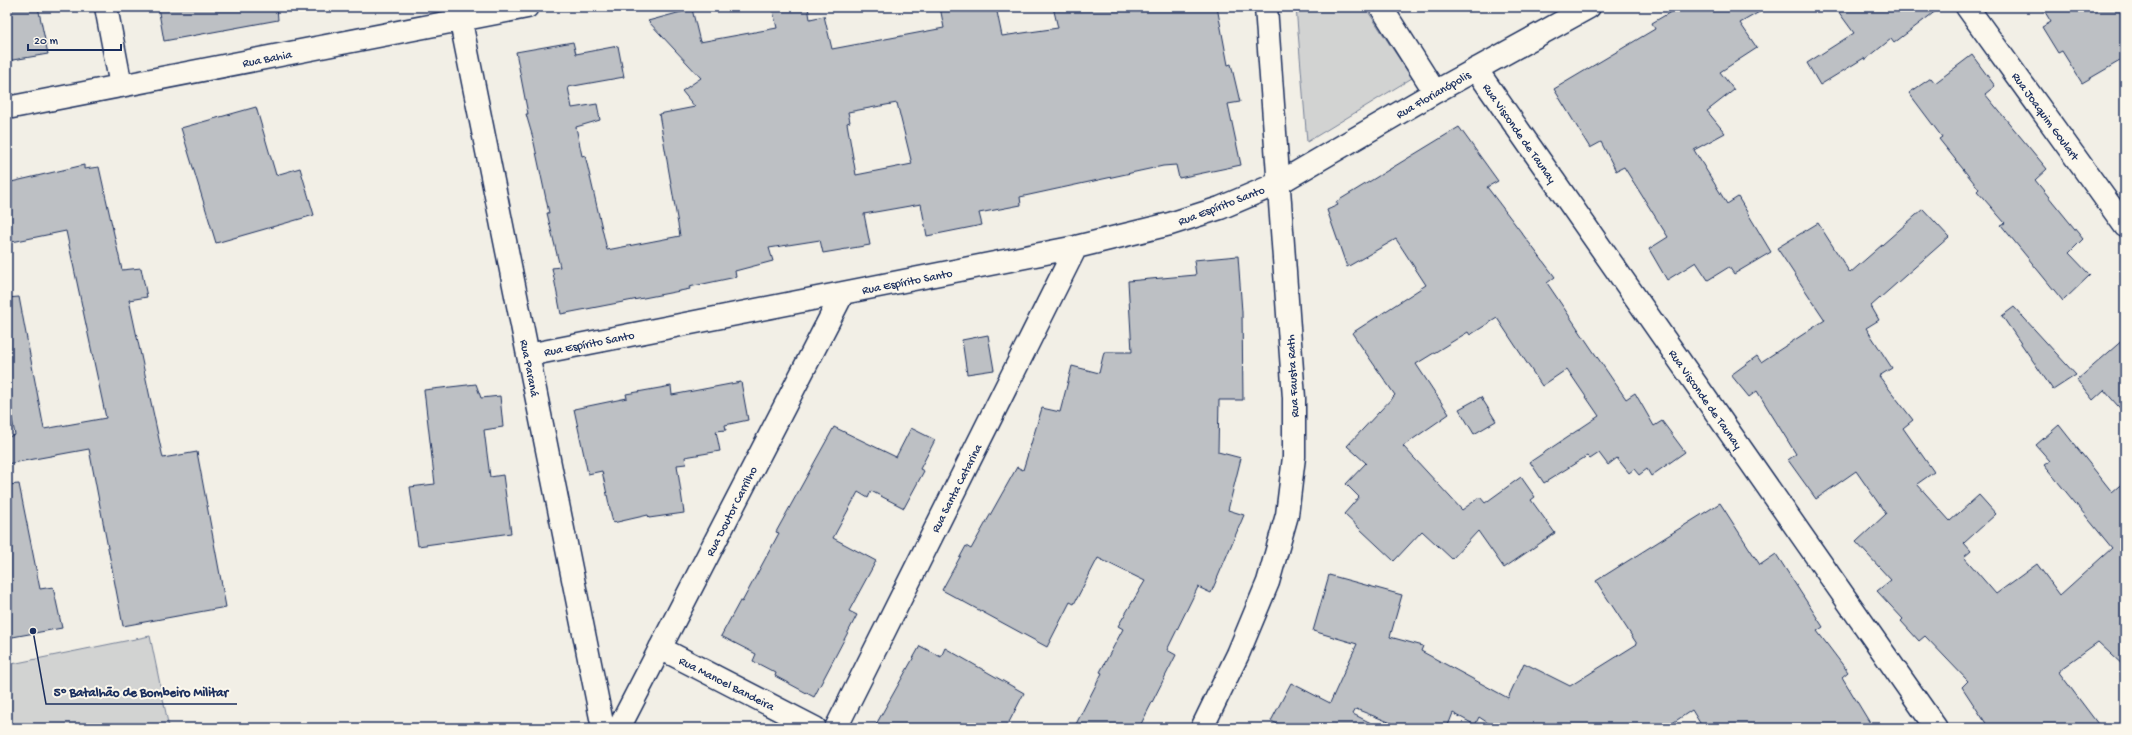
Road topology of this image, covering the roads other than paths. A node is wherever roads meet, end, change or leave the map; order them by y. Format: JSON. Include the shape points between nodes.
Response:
{"nodes":[{"id":1,"x":106,"y":7,"type":"edge"},
{"id":2,"x":527,"y":7,"type":"edge"},
{"id":3,"x":1266,"y":7,"type":"edge"},
{"id":4,"x":1381,"y":7,"type":"edge"},
{"id":5,"x":1589,"y":7,"type":"edge"},
{"id":6,"x":1967,"y":7,"type":"edge"},
{"id":7,"x":459,"y":13,"type":"edge"},
{"id":8,"x":1476,"y":69,"type":"junction"},
{"id":9,"x":121,"y":86,"type":"junction"},
{"id":10,"x":1435,"y":92,"type":"junction"},
{"id":11,"x":7,"y":108,"type":"edge"},
{"id":12,"x":1279,"y":183,"type":"junction"},
{"id":13,"x":2125,"y":226,"type":"edge"},
{"id":14,"x":1076,"y":248,"type":"junction"},
{"id":15,"x":843,"y":293,"type":"junction"},
{"id":16,"x":528,"y":355,"type":"junction"},
{"id":17,"x":660,"y":648,"type":"junction"},
{"id":18,"x":603,"y":728,"type":"edge"},
{"id":19,"x":619,"y":728,"type":"edge"},
{"id":20,"x":814,"y":728,"type":"edge"},
{"id":21,"x":836,"y":728,"type":"edge"},
{"id":22,"x":1202,"y":728,"type":"edge"},
{"id":23,"x":1936,"y":728,"type":"edge"}],
"edges":[{"from":1,"to":9,"type":"street"},
{"from":2,"to":7,"type":"street","name":"Rua Bahia"},
{"from":3,"to":12,"type":"street","name":"Rua Fausta Rath"},
{"from":4,"to":10,"type":"street"},
{"from":5,"to":8,"type":"street","name":"Rua Florianópolis"},
{"from":6,"to":13,"type":"street","name":"Rua Joaquim Goulart"},
{"from":7,"to":9,"type":"street","name":"Rua Bahia"},
{"from":7,"to":16,"type":"street","name":"Rua Paraná"},
{"from":8,"to":10,"type":"street","name":"Rua Florianópolis"},
{"from":8,"to":23,"type":"street","name":"Rua Visconde de Taunay"},
{"from":9,"to":11,"type":"street","name":"Rua Bahia"},
{"from":10,"to":12,"type":"street","name":"Rua Florianópolis"},
{"from":12,"to":14,"type":"street","name":"Rua Espírito Santo","via":[[1220,208],[1170,224]]},
{"from":12,"to":22,"type":"street","name":"Rua Fausta Rath","via":[[1294,398],[1294,457],[1287,515],[1268,582],[1238,654]]},
{"from":14,"to":15,"type":"street","name":"Rua Espírito Santo"},
{"from":14,"to":21,"type":"street","name":"Rua Santa Catarina"},
{"from":15,"to":16,"type":"street","name":"Rua Espírito Santo"},
{"from":15,"to":17,"type":"street","name":"Rua Doutor Carrilho"},
{"from":16,"to":18,"type":"street","name":"Rua Paraná"},
{"from":17,"to":19,"type":"street","name":"Rua Doutor Carrilho"},
{"from":17,"to":20,"type":"street","name":"Rua Manoel Bandeira"}]}
